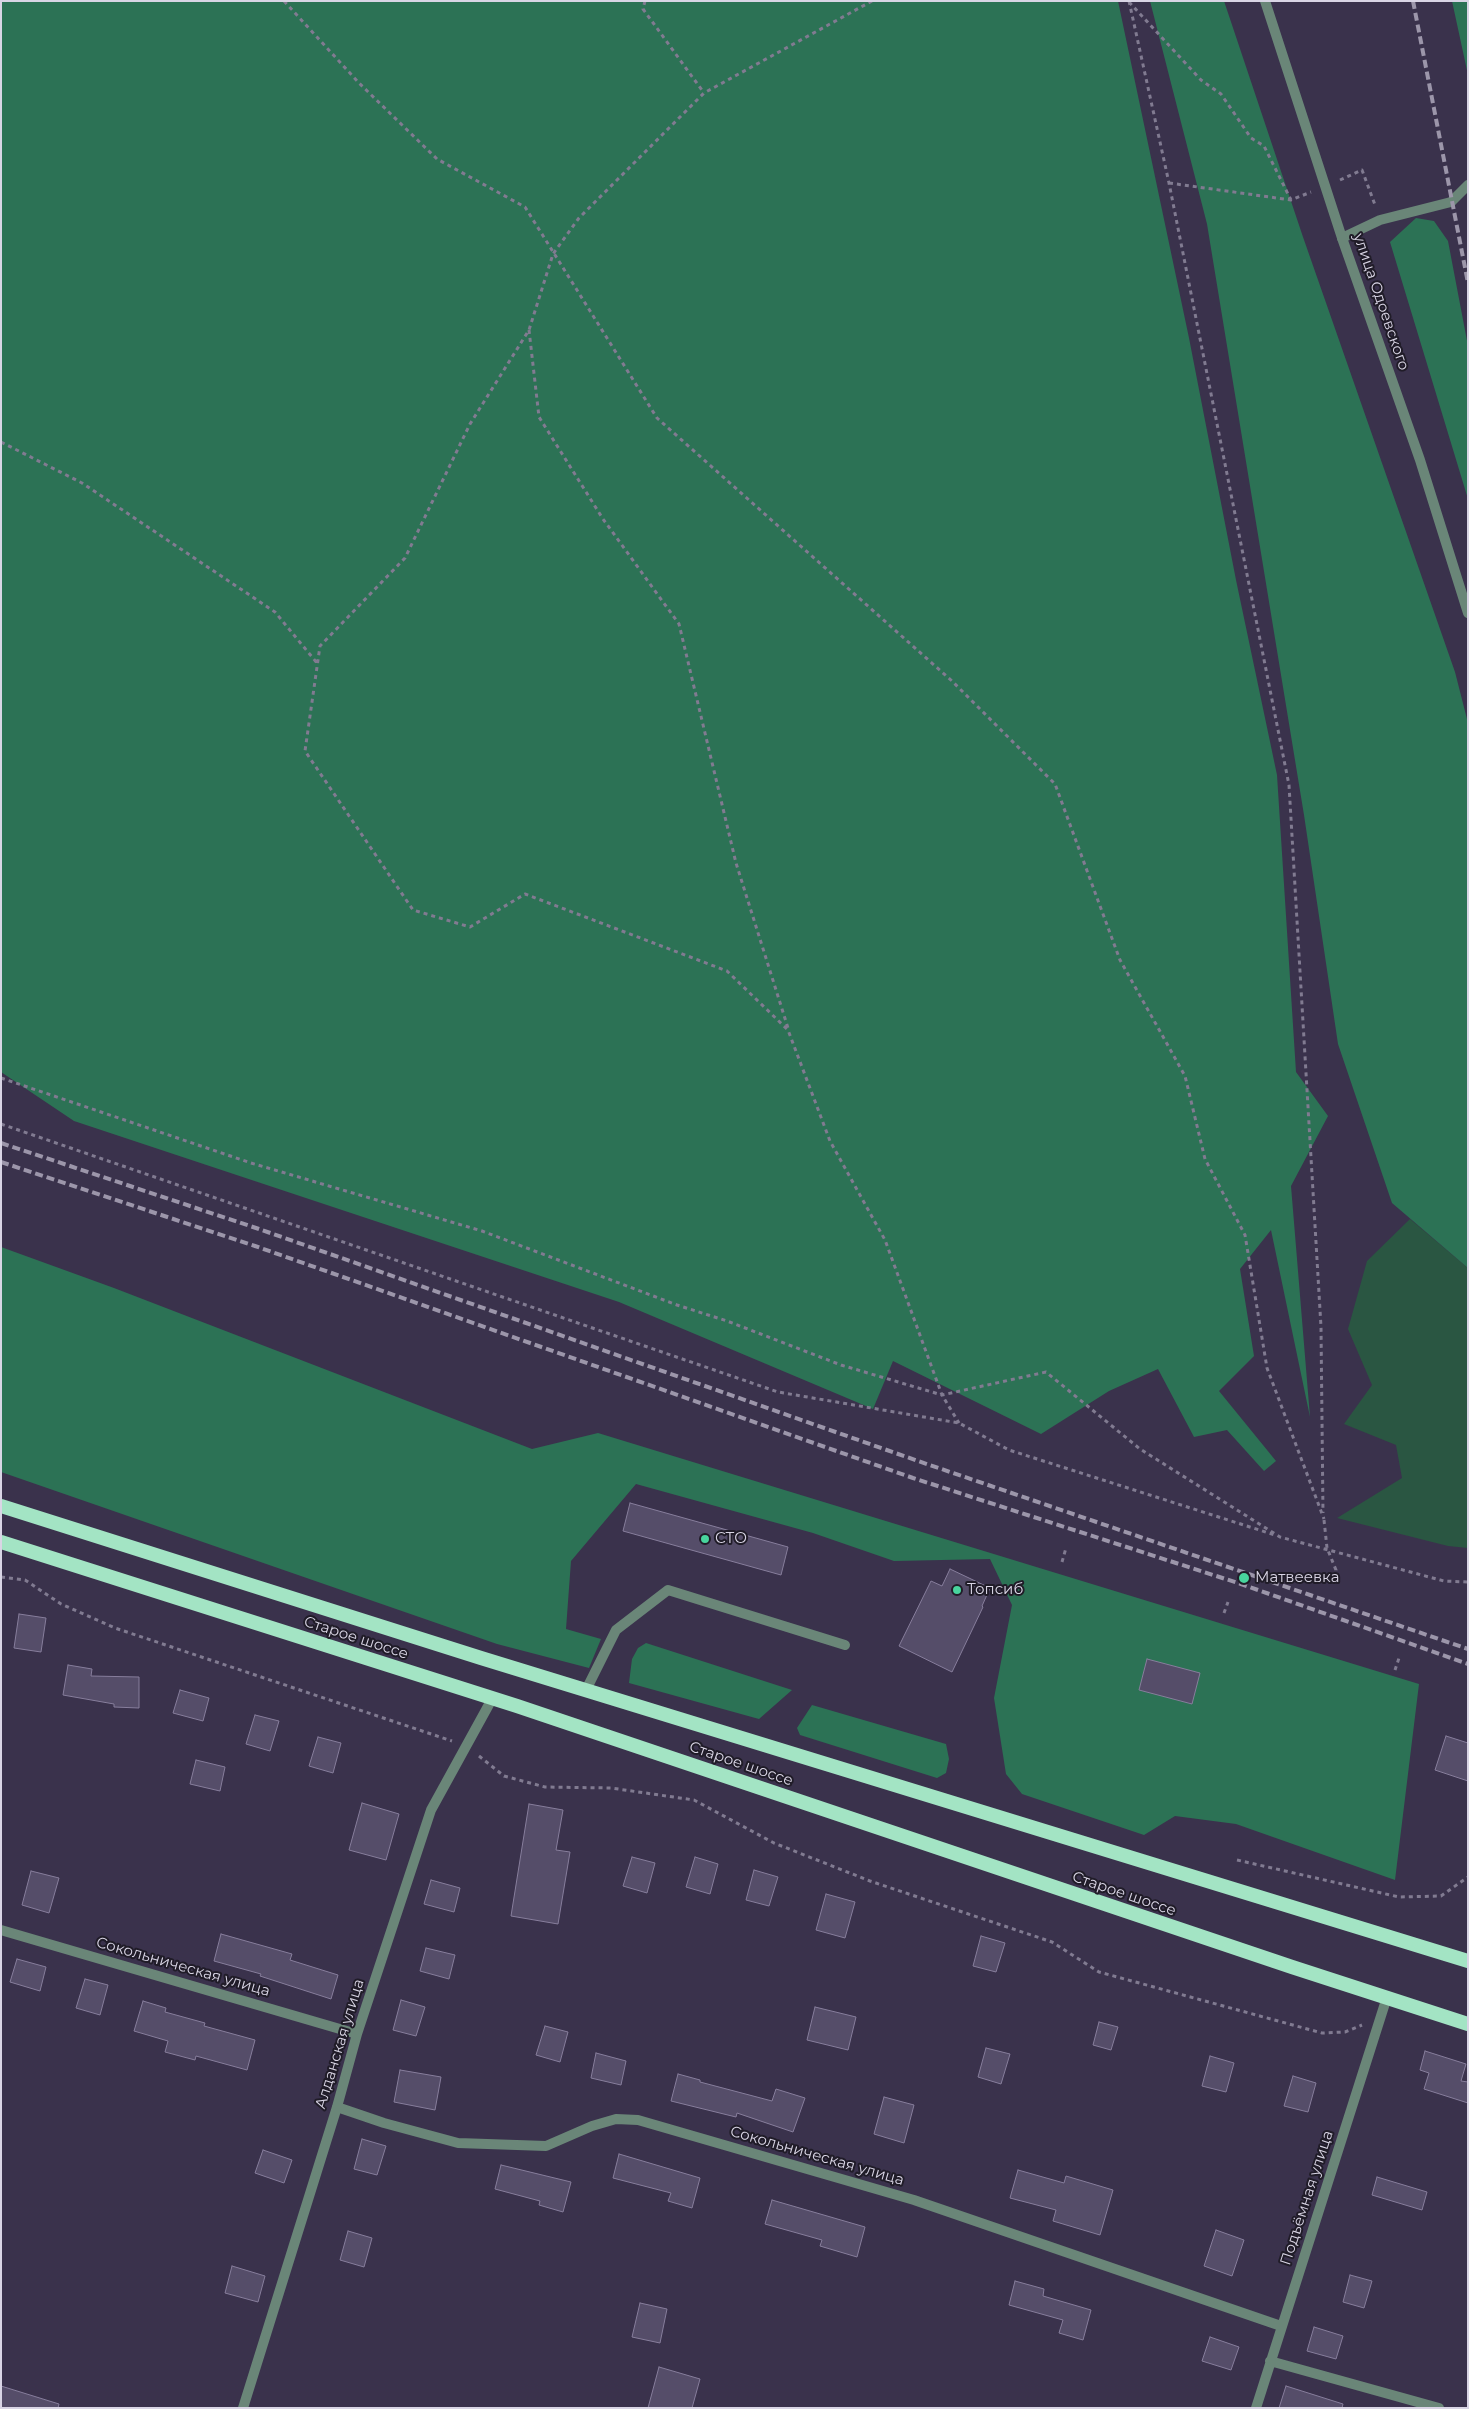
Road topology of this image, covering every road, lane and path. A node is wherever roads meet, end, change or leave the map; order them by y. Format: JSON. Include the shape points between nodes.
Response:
{"nodes":[{"id":1,"x":284,"y":1,"type":"edge"},
{"id":2,"x":645,"y":1,"type":"edge"},
{"id":3,"x":872,"y":1,"type":"edge"},
{"id":4,"x":1128,"y":1,"type":"edge"},
{"id":5,"x":1265,"y":1,"type":"edge"},
{"id":6,"x":704,"y":93,"type":"junction"},
{"id":7,"x":1169,"y":183,"type":"junction"},
{"id":8,"x":1326,"y":186,"type":"junction"},
{"id":9,"x":1468,"y":186,"type":"edge"},
{"id":10,"x":1291,"y":200,"type":"junction"},
{"id":11,"x":1380,"y":220,"type":"junction"},
{"id":12,"x":1342,"y":238,"type":"junction"},
{"id":13,"x":553,"y":254,"type":"junction"},
{"id":14,"x":529,"y":330,"type":"junction"},
{"id":15,"x":1,"y":442,"type":"edge"},
{"id":16,"x":1468,"y":614,"type":"edge"},
{"id":17,"x":317,"y":664,"type":"junction"},
{"id":18,"x":788,"y":1030,"type":"junction"},
{"id":19,"x":1,"y":1078,"type":"edge"},
{"id":20,"x":1,"y":1124,"type":"edge"},
{"id":21,"x":942,"y":1396,"type":"junction"},
{"id":22,"x":959,"y":1423,"type":"junction"},
{"id":23,"x":1,"y":1506,"type":"edge"},
{"id":24,"x":1324,"y":1520,"type":"junction"},
{"id":25,"x":1280,"y":1536,"type":"junction"},
{"id":26,"x":1,"y":1542,"type":"edge"},
{"id":27,"x":1066,"y":1548,"type":"dead end"},
{"id":28,"x":1328,"y":1548,"type":"junction"},
{"id":29,"x":1062,"y":1562,"type":"dead end"},
{"id":30,"x":1,"y":1577,"type":"edge"},
{"id":31,"x":1333,"y":1580,"type":"dead end"},
{"id":32,"x":1468,"y":1582,"type":"edge"},
{"id":33,"x":1228,"y":1602,"type":"dead end"},
{"id":34,"x":1224,"y":1613,"type":"dead end"},
{"id":35,"x":845,"y":1645,"type":"dead end"},
{"id":36,"x":1399,"y":1658,"type":"dead end"},
{"id":37,"x":1395,"y":1670,"type":"dead end"},
{"id":38,"x":586,"y":1690,"type":"junction"},
{"id":39,"x":492,"y":1699,"type":"junction"},
{"id":40,"x":468,"y":1746,"type":"junction"},
{"id":41,"x":1237,"y":1860,"type":"dead end"},
{"id":42,"x":1468,"y":1877,"type":"edge"},
{"id":43,"x":1,"y":1930,"type":"edge"},
{"id":44,"x":1468,"y":1961,"type":"edge"},
{"id":45,"x":1387,"y":1997,"type":"junction"},
{"id":46,"x":1467,"y":2020,"type":"edge"},
{"id":47,"x":1379,"y":2028,"type":"junction"},
{"id":48,"x":357,"y":2034,"type":"junction"},
{"id":49,"x":337,"y":2107,"type":"junction"},
{"id":50,"x":1281,"y":2326,"type":"junction"},
{"id":51,"x":1270,"y":2361,"type":"junction"},
{"id":52,"x":243,"y":2408,"type":"edge"},
{"id":53,"x":1256,"y":2408,"type":"edge"},
{"id":54,"x":1439,"y":2408,"type":"edge"}],
"edges":[{"from":1,"to":13,"type":"path","via":[[358,83],[437,159],[525,207]]},
{"from":2,"to":6,"type":"path","via":[[643,9]]},
{"from":3,"to":6,"type":"path"},
{"from":4,"to":7,"type":"path"},
{"from":4,"to":10,"type":"path","via":[[1201,80],[1221,94],[1251,138],[1264,146]]},
{"from":5,"to":8,"type":"street","name":"улица Одоевского"},
{"from":6,"to":13,"type":"path","via":[[579,218]]},
{"from":7,"to":10,"type":"path"},
{"from":7,"to":24,"type":"path","via":[[1289,786],[1321,1327],[1321,1492]]},
{"from":8,"to":10,"type":"path"},
{"from":8,"to":11,"type":"path","via":[[1362,170]]},
{"from":8,"to":12,"type":"street","name":"улица Одоевского"},
{"from":9,"to":11,"type":"street","via":[[1451,202]]},
{"from":11,"to":12,"type":"street"},
{"from":12,"to":16,"type":"street","name":"улица Одоевского","via":[[1420,460]]},
{"from":13,"to":14,"type":"path"},
{"from":13,"to":24,"type":"path","via":[[657,418],[952,681],[1055,784],[1120,960],[1185,1076],[1205,1159],[1245,1235],[1267,1368]]},
{"from":14,"to":17,"type":"path","via":[[470,424],[405,558],[320,646]]},
{"from":14,"to":18,"type":"path","via":[[539,417],[603,519],[679,624],[736,863]]},
{"from":15,"to":17,"type":"path","via":[[82,483],[275,612]]},
{"from":17,"to":18,"type":"path","via":[[305,751],[413,910],[470,927],[525,894],[727,971]]},
{"from":18,"to":21,"type":"path","via":[[830,1141],[885,1240]]},
{"from":19,"to":21,"type":"path","via":[[251,1163],[482,1230],[677,1306],[841,1365]]},
{"from":20,"to":22,"type":"path","via":[[778,1392]]},
{"from":21,"to":22,"type":"path"},
{"from":21,"to":25,"type":"path","via":[[1046,1372],[1140,1449]]},
{"from":22,"to":25,"type":"path","via":[[1009,1450]]},
{"from":23,"to":38,"type":"highway","name":"Старое шоссе"},
{"from":24,"to":28,"type":"path"},
{"from":25,"to":28,"type":"path"},
{"from":26,"to":39,"type":"highway","name":"Старое шоссе"},
{"from":27,"to":29,"type":"path"},
{"from":28,"to":31,"type":"path","via":[[1336,1570]]},
{"from":28,"to":32,"type":"path","via":[[1444,1581]]},
{"from":30,"to":40,"type":"path","via":[[25,1580],[61,1604],[115,1628]]},
{"from":33,"to":34,"type":"path"},
{"from":35,"to":38,"type":"street","via":[[668,1590],[616,1630]]},
{"from":36,"to":37,"type":"path"},
{"from":38,"to":44,"type":"highway","name":"Старое шоссе"},
{"from":39,"to":40,"type":"street","name":"Алданская улица"},
{"from":39,"to":45,"type":"highway","name":"Старое шоссе"},
{"from":40,"to":47,"type":"path","via":[[504,1776],[544,1787],[611,1788],[694,1800],[774,1842],[870,1881],[1052,1942],[1099,1972],[1322,2033],[1345,2032],[1361,2025]]},
{"from":40,"to":48,"type":"street","name":"Алданская улица","via":[[431,1810]]},
{"from":41,"to":42,"type":"path","via":[[1399,1897],[1441,1896]]},
{"from":43,"to":48,"type":"street","name":"Сокольническая улица"},
{"from":45,"to":46,"type":"highway","name":"Старое шоссе"},
{"from":45,"to":47,"type":"street","name":"Подъёмная улица"},
{"from":47,"to":50,"type":"street","name":"Подъёмная улица"},
{"from":48,"to":49,"type":"street","name":"Алданская улица"},
{"from":49,"to":50,"type":"street","name":"Сокольническая улица","via":[[458,2143],[546,2146],[616,2119],[638,2120],[914,2200]]},
{"from":49,"to":52,"type":"street","name":"Алданская улица"},
{"from":50,"to":51,"type":"street","name":"Подъёмная улица"},
{"from":51,"to":53,"type":"street","name":"Подъёмная улица"},
{"from":51,"to":54,"type":"street"}]}
